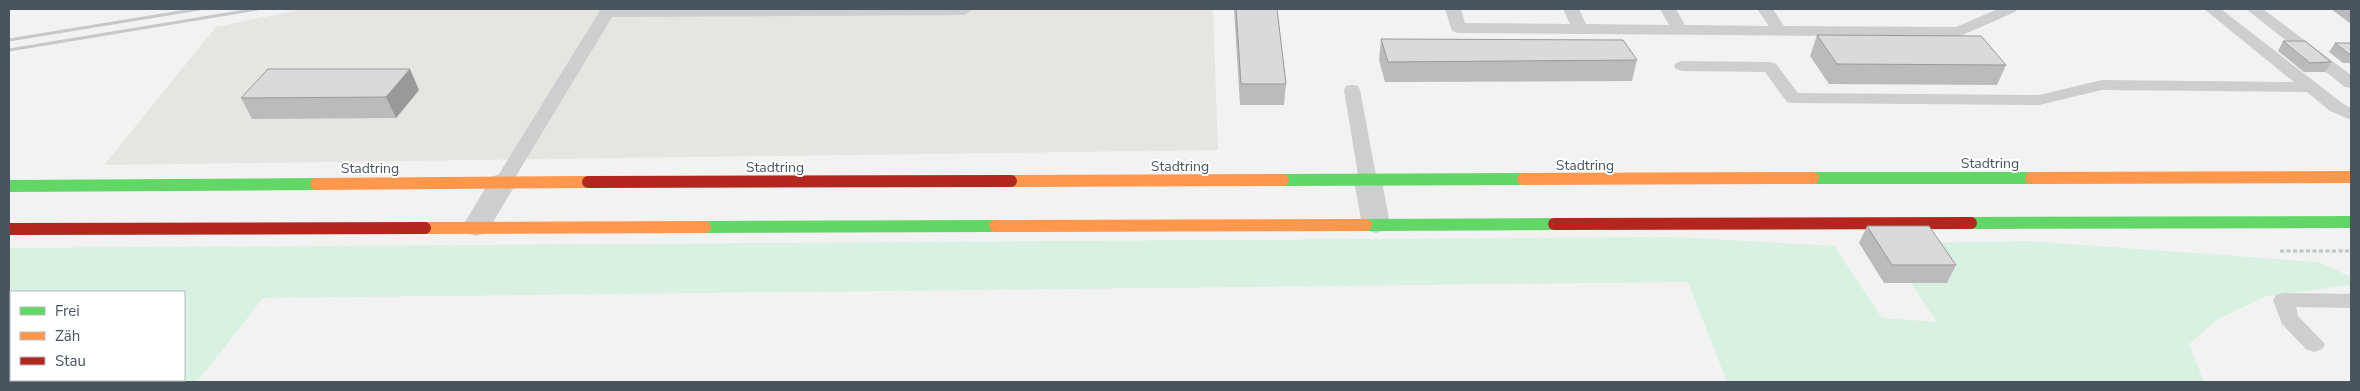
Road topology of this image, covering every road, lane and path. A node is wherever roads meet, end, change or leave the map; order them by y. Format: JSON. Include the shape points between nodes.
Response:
{"nodes":[{"id":1,"x":1453,"y":9,"type":"edge"},
{"id":2,"x":1571,"y":9,"type":"edge"},
{"id":3,"x":1668,"y":9,"type":"edge"},
{"id":4,"x":1765,"y":9,"type":"edge"},
{"id":5,"x":2010,"y":9,"type":"edge"},
{"id":6,"x":2212,"y":9,"type":"edge"},
{"id":7,"x":2254,"y":9,"type":"edge"},
{"id":8,"x":964,"y":10,"type":"edge"},
{"id":9,"x":1982,"y":14,"type":"edge"},
{"id":10,"x":1580,"y":30,"type":"junction"},
{"id":11,"x":1680,"y":30,"type":"junction"},
{"id":12,"x":1780,"y":31,"type":"junction"},
{"id":13,"x":1682,"y":66,"type":"dead end"},
{"id":14,"x":2351,"y":83,"type":"edge"},
{"id":15,"x":2312,"y":87,"type":"junction"},
{"id":16,"x":1352,"y":90,"type":"dead end"},
{"id":17,"x":2351,"y":114,"type":"edge"},
{"id":18,"x":2351,"y":177,"type":"edge"},
{"id":19,"x":1368,"y":181,"type":"junction"},
{"id":20,"x":503,"y":182,"type":"junction"},
{"id":21,"x":9,"y":186,"type":"edge"},
{"id":22,"x":2351,"y":222,"type":"edge"},
{"id":23,"x":1376,"y":224,"type":"junction"},
{"id":24,"x":476,"y":227,"type":"junction"},
{"id":25,"x":9,"y":229,"type":"edge"},
{"id":26,"x":2351,"y":301,"type":"edge"},
{"id":27,"x":2314,"y":344,"type":"dead end"}],
"edges":[{"from":1,"to":10,"type":"lane","via":[[1458,28]]},
{"from":2,"to":10,"type":"lane"},
{"from":3,"to":11,"type":"lane"},
{"from":4,"to":12,"type":"lane"},
{"from":5,"to":9,"type":"lane"},
{"from":6,"to":15,"type":"lane"},
{"from":7,"to":14,"type":"lane"},
{"from":8,"to":20,"type":"lane","via":[[607,12]]},
{"from":9,"to":12,"type":"lane","via":[[1958,32]]},
{"from":10,"to":11,"type":"lane"},
{"from":11,"to":12,"type":"lane"},
{"from":13,"to":15,"type":"lane","via":[[1770,67],[1793,98],[2039,100],[2102,85]]},
{"from":15,"to":17,"type":"lane","via":[[2336,107]]},
{"from":16,"to":19,"type":"lane"},
{"from":18,"to":19,"type":"main road","name":"Stadtring"},
{"from":19,"to":20,"type":"main road","name":"Stadtring"},
{"from":19,"to":23,"type":"street"},
{"from":20,"to":21,"type":"main road","name":"Stadtring"},
{"from":20,"to":24,"type":"street"},
{"from":22,"to":23,"type":"main road"},
{"from":23,"to":24,"type":"main road"},
{"from":24,"to":25,"type":"main road"},
{"from":26,"to":27,"type":"lane","via":[[2283,300],[2289,319]]}]}
